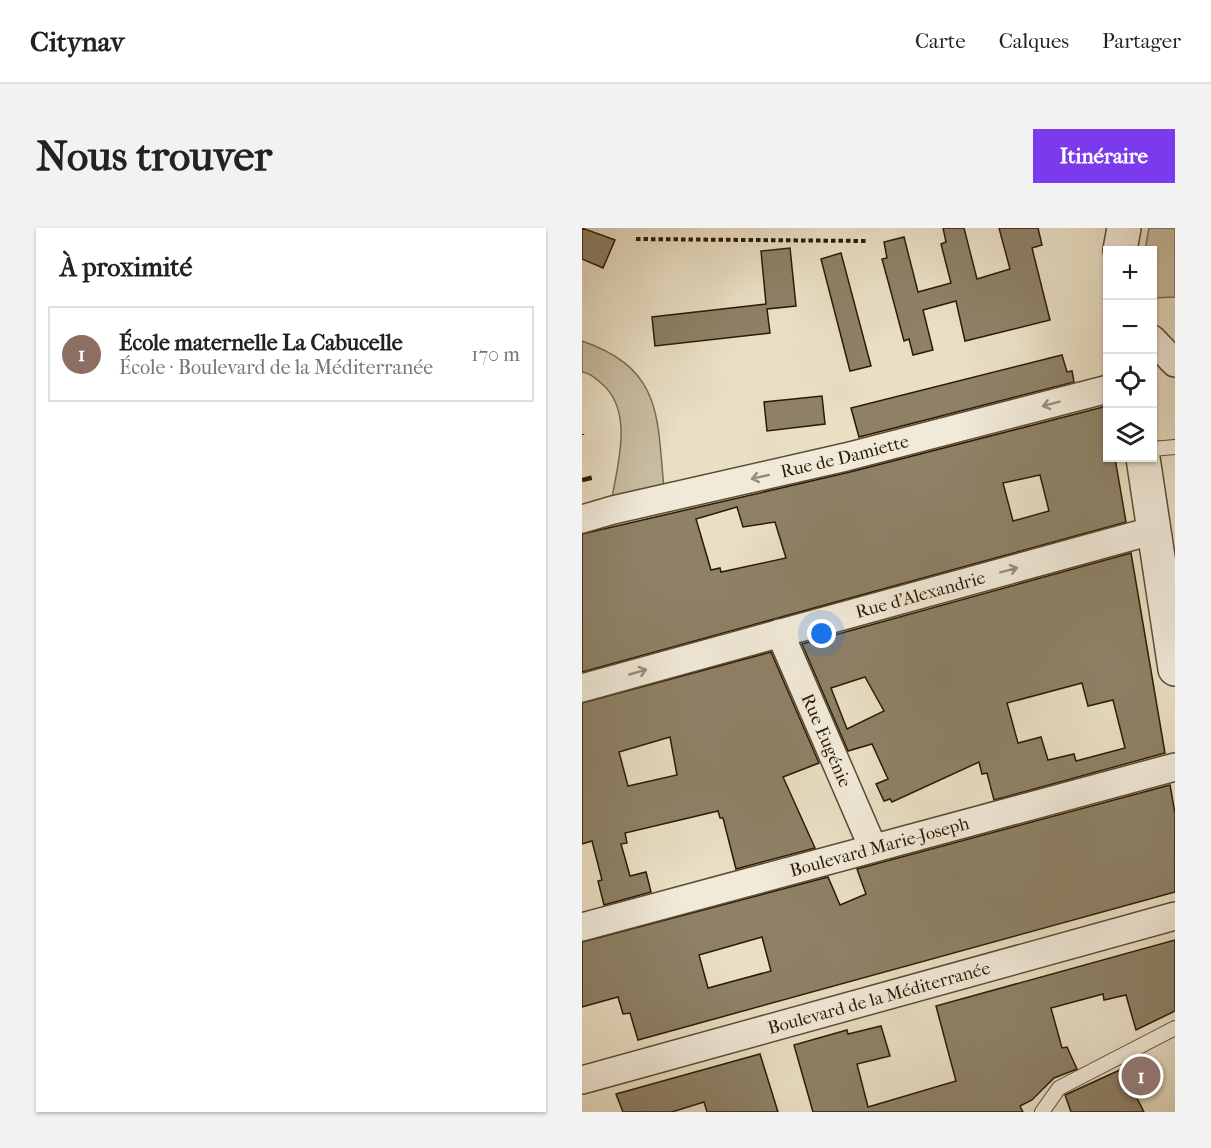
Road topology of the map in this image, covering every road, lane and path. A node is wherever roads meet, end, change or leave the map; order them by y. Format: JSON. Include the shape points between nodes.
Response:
{"nodes":[{"id":1,"x":1124,"y":228,"type":"edge"},
{"id":2,"x":636,"y":239,"type":"dead end"},
{"id":3,"x":866,"y":241,"type":"dead end"},
{"id":4,"x":1121,"y":246,"type":"edge"},
{"id":5,"x":1157,"y":344,"type":"edge"},
{"id":6,"x":1175,"y":363,"type":"edge"},
{"id":7,"x":1103,"y":391,"type":"edge"},
{"id":8,"x":1175,"y":447,"type":"edge"},
{"id":9,"x":1157,"y":449,"type":"edge"},
{"id":10,"x":1144,"y":462,"type":"edge"},
{"id":11,"x":582,"y":519,"type":"edge"},
{"id":12,"x":1155,"y":530,"type":"junction"},
{"id":13,"x":780,"y":633,"type":"junction"},
{"id":14,"x":1175,"y":669,"type":"edge"},
{"id":15,"x":582,"y":688,"type":"edge"},
{"id":16,"x":1175,"y":767,"type":"edge"},
{"id":17,"x":873,"y":848,"type":"junction"},
{"id":18,"x":1175,"y":916,"type":"edge"},
{"id":19,"x":582,"y":927,"type":"edge"},
{"id":20,"x":1175,"y":1028,"type":"edge"},
{"id":21,"x":582,"y":1080,"type":"edge"},
{"id":22,"x":1042,"y":1112,"type":"edge"}],
"edges":[{"from":1,"to":4,"type":"street"},
{"from":2,"to":3,"type":"path"},
{"from":5,"to":6,"type":"street"},
{"from":7,"to":11,"type":"street","name":"Rue de Damiette","one_way":true},
{"from":8,"to":9,"type":"lane"},
{"from":10,"to":12,"type":"street"},
{"from":13,"to":12,"type":"street","name":"Rue d'Alexandrie","one_way":true},
{"from":12,"to":14,"type":"street"},
{"from":15,"to":13,"type":"street","name":"Rue d'Alexandrie","one_way":true},
{"from":13,"to":17,"type":"street","name":"Rue Eugénie"},
{"from":16,"to":17,"type":"street","name":"Boulevard Marie-Joseph"},
{"from":17,"to":19,"type":"street","name":"Boulevard Marie-Joseph"},
{"from":18,"to":21,"type":"street","name":"Boulevard de la Méditerranée"},
{"from":20,"to":22,"type":"lane","via":[[1059,1088]]}]}
